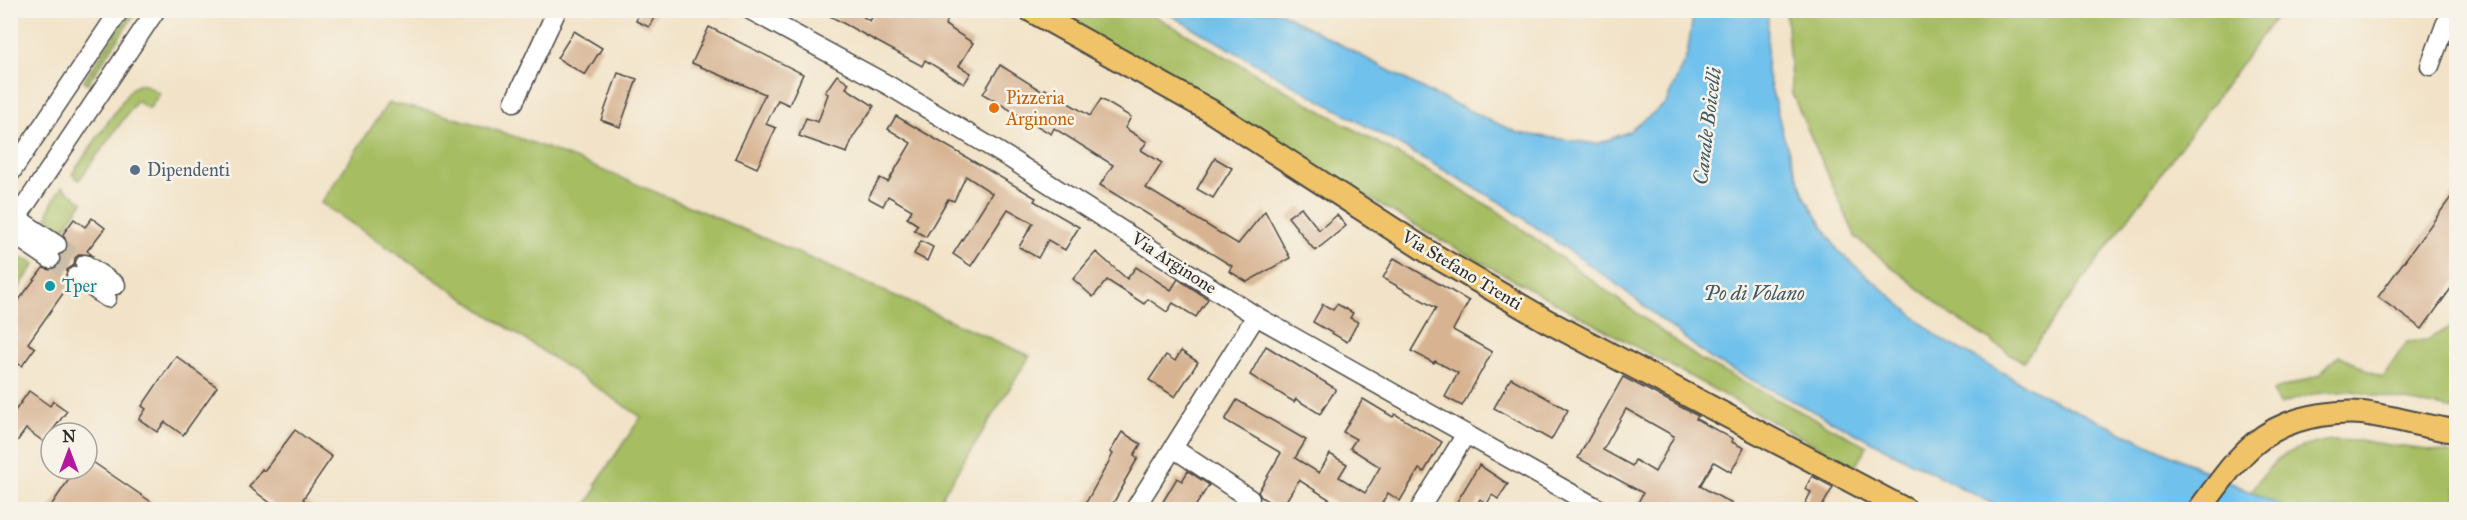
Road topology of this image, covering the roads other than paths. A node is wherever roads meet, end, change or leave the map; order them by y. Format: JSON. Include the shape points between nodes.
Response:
{"nodes":[{"id":1,"x":156,"y":10,"type":"edge"},
{"id":2,"x":557,"y":10,"type":"edge"},
{"id":3,"x":750,"y":10,"type":"edge"},
{"id":4,"x":1030,"y":10,"type":"edge"},
{"id":5,"x":2454,"y":10,"type":"edge"},
{"id":6,"x":116,"y":12,"type":"edge"},
{"id":7,"x":2430,"y":66,"type":"dead end"},
{"id":8,"x":69,"y":87,"type":"junction"},
{"id":9,"x":514,"y":102,"type":"dead end"},
{"id":10,"x":93,"y":104,"type":"junction"},
{"id":11,"x":10,"y":174,"type":"edge"},
{"id":12,"x":13,"y":226,"type":"edge"},
{"id":13,"x":53,"y":252,"type":"tunnel mouth"},
{"id":14,"x":80,"y":270,"type":"tunnel mouth"},
{"id":15,"x":111,"y":291,"type":"dead end"},
{"id":16,"x":1257,"y":316,"type":"junction"},
{"id":17,"x":2457,"y":431,"type":"edge"},
{"id":18,"x":1466,"y":434,"type":"junction"},
{"id":19,"x":1173,"y":448,"type":"junction"},
{"id":20,"x":1250,"y":499,"type":"dead end"},
{"id":21,"x":1134,"y":510,"type":"edge"},
{"id":22,"x":1419,"y":510,"type":"edge"},
{"id":23,"x":1601,"y":510,"type":"edge"},
{"id":24,"x":1906,"y":510,"type":"edge"},
{"id":25,"x":2199,"y":510,"type":"edge"}],
"edges":[{"from":1,"to":10,"type":"street"},
{"from":2,"to":9,"type":"street"},
{"from":3,"to":16,"type":"street","name":"Via Arginone","via":[[888,85]]},
{"from":4,"to":24,"type":"main road","name":"Via Stefano Trenti","via":[[1209,110],[1547,321]]},
{"from":5,"to":7,"type":"street"},
{"from":6,"to":8,"type":"street"},
{"from":8,"to":10,"type":"street"},
{"from":8,"to":11,"type":"street"},
{"from":10,"to":12,"type":"street"},
{"from":12,"to":13,"type":"street"},
{"from":14,"to":15,"type":"street"},
{"from":16,"to":18,"type":"street","name":"Via Arginone"},
{"from":16,"to":19,"type":"street"},
{"from":17,"to":25,"type":"main road","via":[[2361,413],[2296,419],[2254,443]]},
{"from":18,"to":22,"type":"street"},
{"from":18,"to":23,"type":"street","name":"Via Arginone"},
{"from":19,"to":20,"type":"street"},
{"from":19,"to":21,"type":"street"}]}
